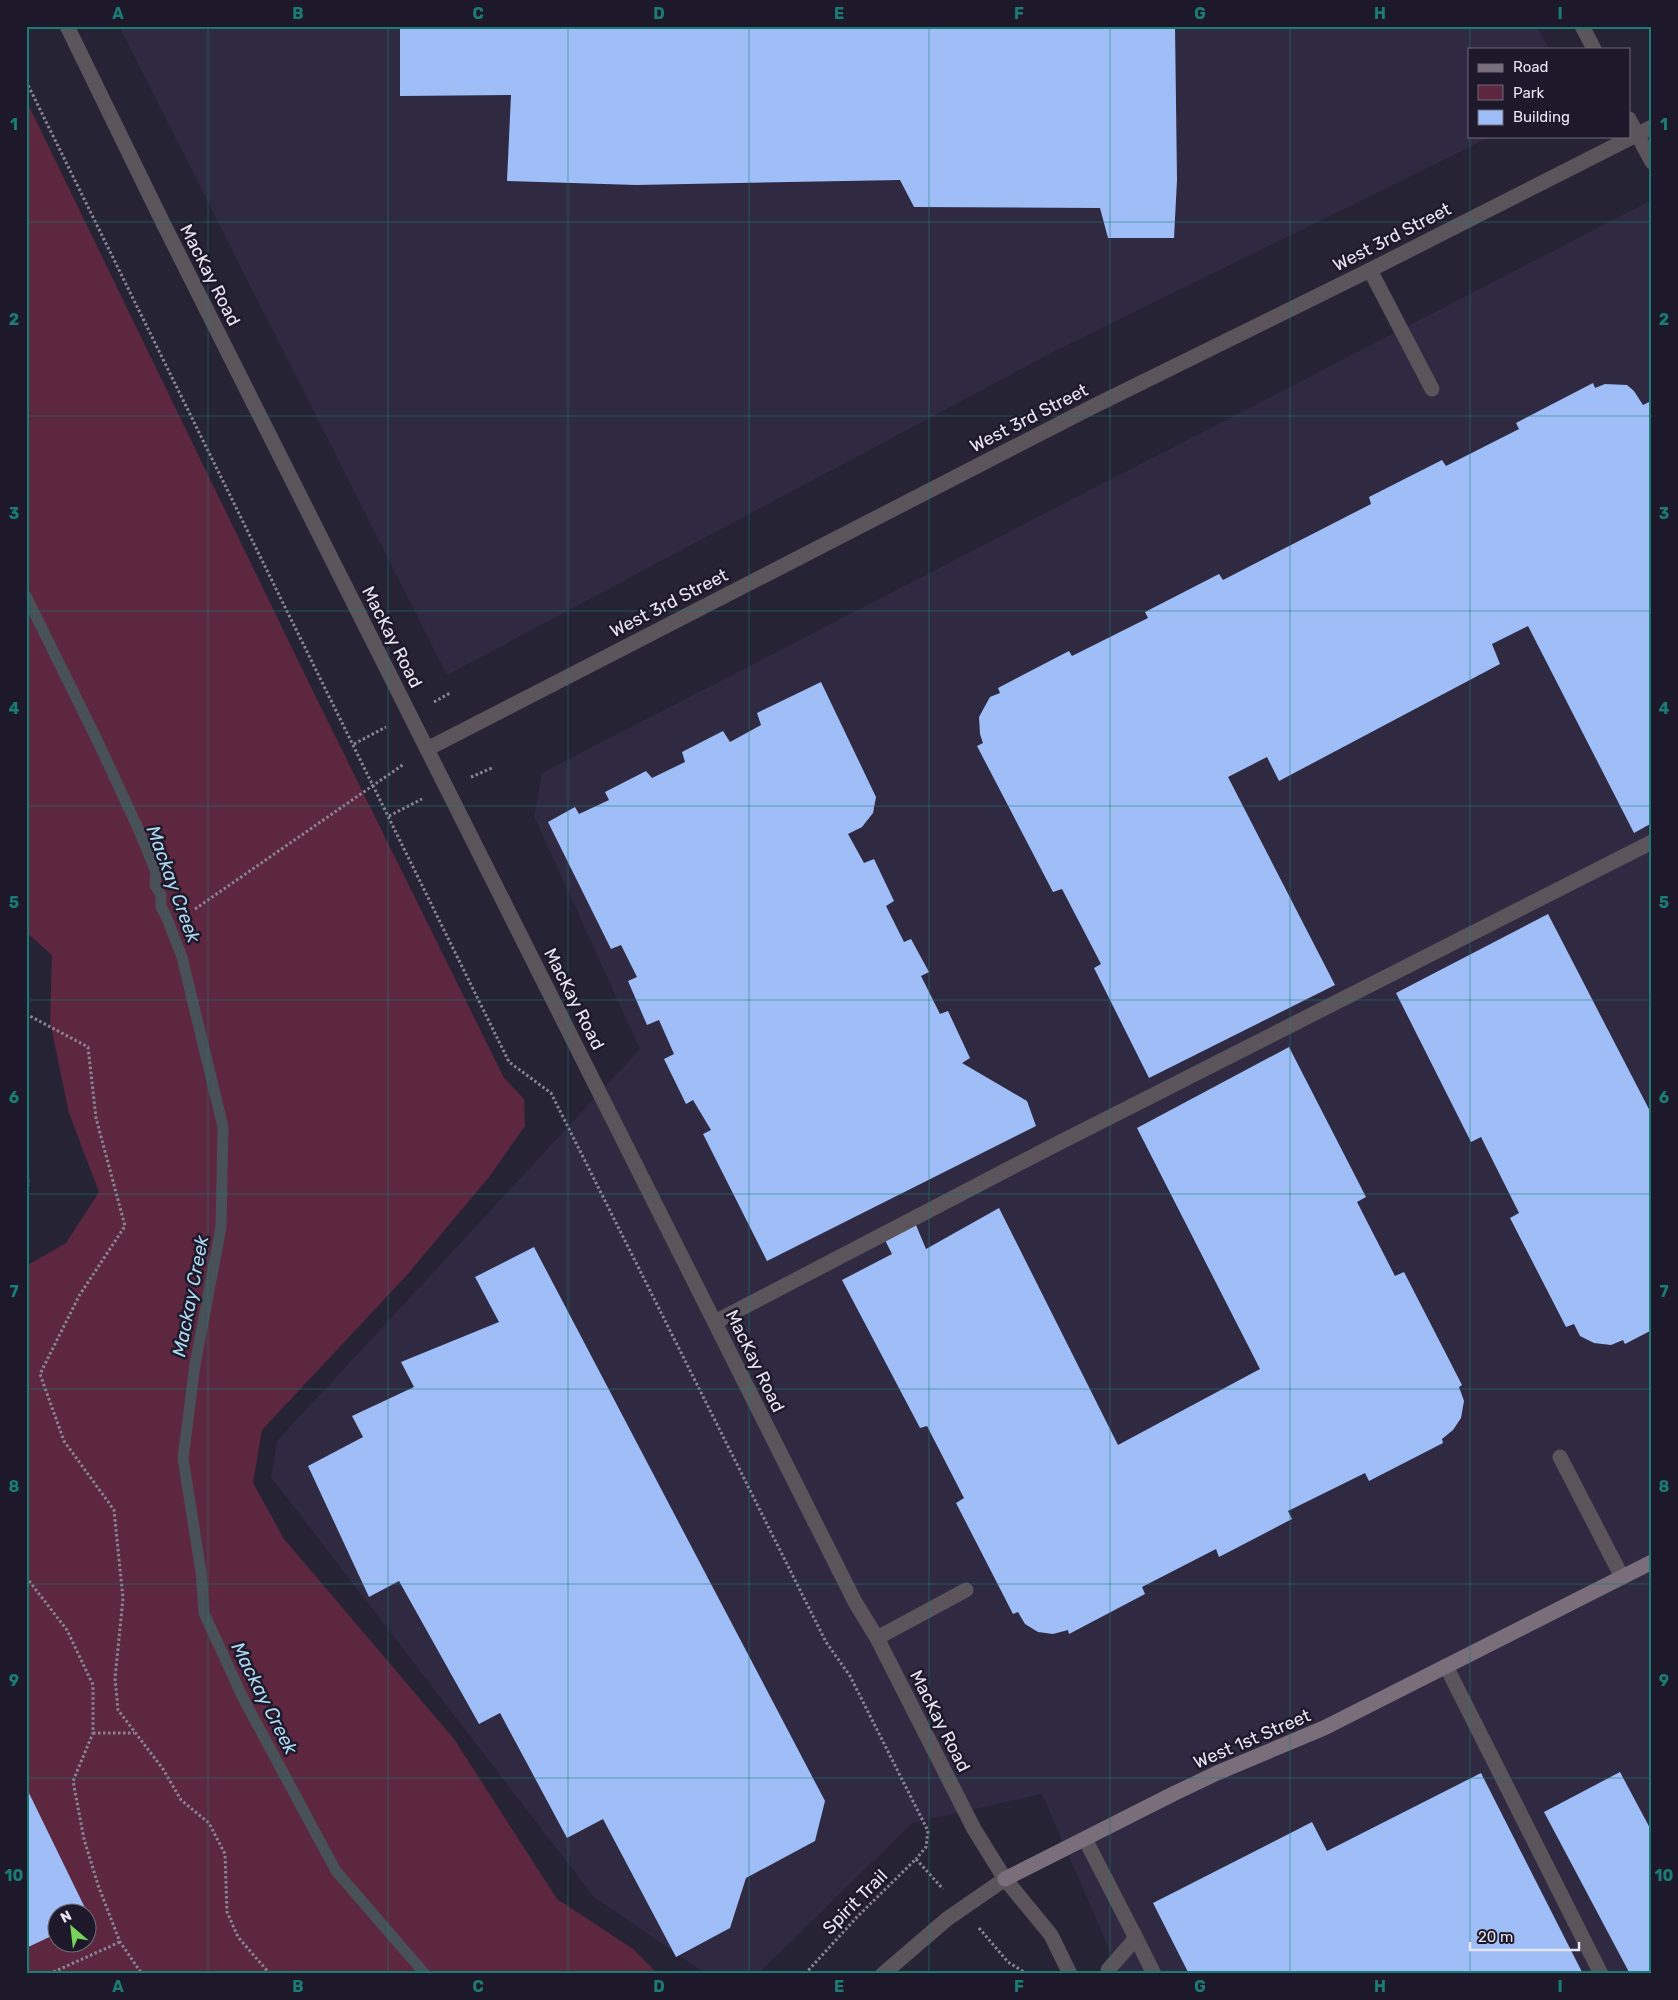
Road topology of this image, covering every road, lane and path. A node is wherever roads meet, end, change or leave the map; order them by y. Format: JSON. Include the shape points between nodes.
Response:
{"nodes":[{"id":1,"x":67,"y":26,"type":"edge"},
{"id":2,"x":1582,"y":26,"type":"edge"},
{"id":3,"x":1593,"y":48,"type":"edge"},
{"id":4,"x":26,"y":81,"type":"edge"},
{"id":5,"x":1630,"y":121,"type":"edge"},
{"id":6,"x":1652,"y":127,"type":"edge"},
{"id":7,"x":1637,"y":134,"type":"junction"},
{"id":8,"x":1629,"y":138,"type":"edge"},
{"id":9,"x":1630,"y":138,"type":"edge"},
{"id":10,"x":1652,"y":162,"type":"edge"},
{"id":11,"x":1370,"y":270,"type":"junction"},
{"id":12,"x":1432,"y":389,"type":"dead end"},
{"id":13,"x":427,"y":749,"type":"junction"},
{"id":14,"x":374,"y":785,"type":"junction"},
{"id":15,"x":1652,"y":842,"type":"edge"},
{"id":16,"x":195,"y":909,"type":"dead end"},
{"id":17,"x":26,"y":1014,"type":"edge"},
{"id":18,"x":26,"y":1140,"type":"edge"},
{"id":19,"x":26,"y":1189,"type":"edge"},
{"id":20,"x":715,"y":1322,"type":"junction"},
{"id":21,"x":1560,"y":1457,"type":"dead end"},
{"id":22,"x":1652,"y":1562,"type":"edge"},
{"id":23,"x":26,"y":1577,"type":"edge"},
{"id":24,"x":1622,"y":1577,"type":"junction"},
{"id":25,"x":966,"y":1590,"type":"dead end"},
{"id":26,"x":877,"y":1638,"type":"junction"},
{"id":27,"x":1446,"y":1666,"type":"junction"},
{"id":28,"x":93,"y":1733,"type":"junction"},
{"id":29,"x":135,"y":1733,"type":"junction"},
{"id":30,"x":1085,"y":1838,"type":"junction"},
{"id":31,"x":916,"y":1860,"type":"junction"},
{"id":32,"x":925,"y":1869,"type":"dead end"},
{"id":33,"x":1005,"y":1879,"type":"junction"},
{"id":34,"x":1136,"y":1938,"type":"junction"},
{"id":35,"x":120,"y":1942,"type":"junction"},
{"id":36,"x":992,"y":1942,"type":"dead end"},
{"id":37,"x":1026,"y":1973,"type":"edge"},
{"id":38,"x":49,"y":1974,"type":"edge"},
{"id":39,"x":142,"y":1974,"type":"edge"},
{"id":40,"x":270,"y":1974,"type":"edge"},
{"id":41,"x":805,"y":1974,"type":"edge"},
{"id":42,"x":883,"y":1974,"type":"edge"},
{"id":43,"x":1070,"y":1974,"type":"edge"},
{"id":44,"x":1108,"y":1974,"type":"edge"},
{"id":45,"x":1154,"y":1974,"type":"edge"},
{"id":46,"x":1601,"y":1974,"type":"edge"}],
"edges":[{"from":1,"to":13,"type":"street","name":"MacKay Road"},
{"from":2,"to":3,"type":"street"},
{"from":4,"to":14,"type":"path","name":"Spirit Trail"},
{"from":5,"to":7,"type":"street"},
{"from":6,"to":7,"type":"street","name":"West 3rd Street"},
{"from":7,"to":9,"type":"street","name":"West 3rd Street"},
{"from":7,"to":10,"type":"street"},
{"from":8,"to":11,"type":"street","name":"West 3rd Street"},
{"from":11,"to":12,"type":"street"},
{"from":11,"to":13,"type":"street","name":"West 3rd Street","via":[[1090,408]]},
{"from":13,"to":14,"type":"path"},
{"from":13,"to":20,"type":"street","name":"MacKay Road"},
{"from":14,"to":16,"type":"path"},
{"from":14,"to":31,"type":"path","name":"Spirit Trail","via":[[509,1062],[551,1093],[826,1642],[850,1676],[928,1831],[926,1847]]},
{"from":15,"to":20,"type":"street","via":[[1045,1150]]},
{"from":17,"to":29,"type":"path","via":[[88,1047],[96,1118],[126,1226],[80,1296],[40,1374],[64,1441],[114,1510],[123,1598],[115,1678],[118,1710]]},
{"from":18,"to":19,"type":"path"},
{"from":20,"to":26,"type":"street","name":"MacKay Road","via":[[855,1602]]},
{"from":21,"to":24,"type":"street"},
{"from":22,"to":24,"type":"main road","name":"West 1st Street"},
{"from":23,"to":28,"type":"path","via":[[67,1630],[93,1685]]},
{"from":24,"to":27,"type":"main road","name":"West 1st Street"},
{"from":25,"to":26,"type":"street"},
{"from":26,"to":33,"type":"street","name":"MacKay Road","via":[[974,1829]]},
{"from":27,"to":30,"type":"main road","name":"West 1st Street","via":[[1324,1728],[1216,1773]]},
{"from":27,"to":46,"type":"street"},
{"from":28,"to":29,"type":"path"},
{"from":28,"to":35,"type":"path","via":[[73,1781],[84,1839]]},
{"from":29,"to":40,"type":"path","via":[[181,1800],[209,1823],[225,1854],[228,1912],[238,1937]]},
{"from":30,"to":33,"type":"main road","name":"West 1st Street"},
{"from":30,"to":34,"type":"street"},
{"from":31,"to":32,"type":"path"},
{"from":31,"to":41,"type":"path","name":"Spirit Trail","via":[[857,1917]]},
{"from":33,"to":42,"type":"street","name":"West 1st Street","via":[[947,1919]]},
{"from":33,"to":43,"type":"street","name":"MacKay Road","via":[[1050,1935]]},
{"from":34,"to":44,"type":"street"},
{"from":34,"to":45,"type":"street"},
{"from":35,"to":38,"type":"path"},
{"from":35,"to":39,"type":"path"},
{"from":36,"to":37,"type":"path","via":[[1008,1962]]}]}
